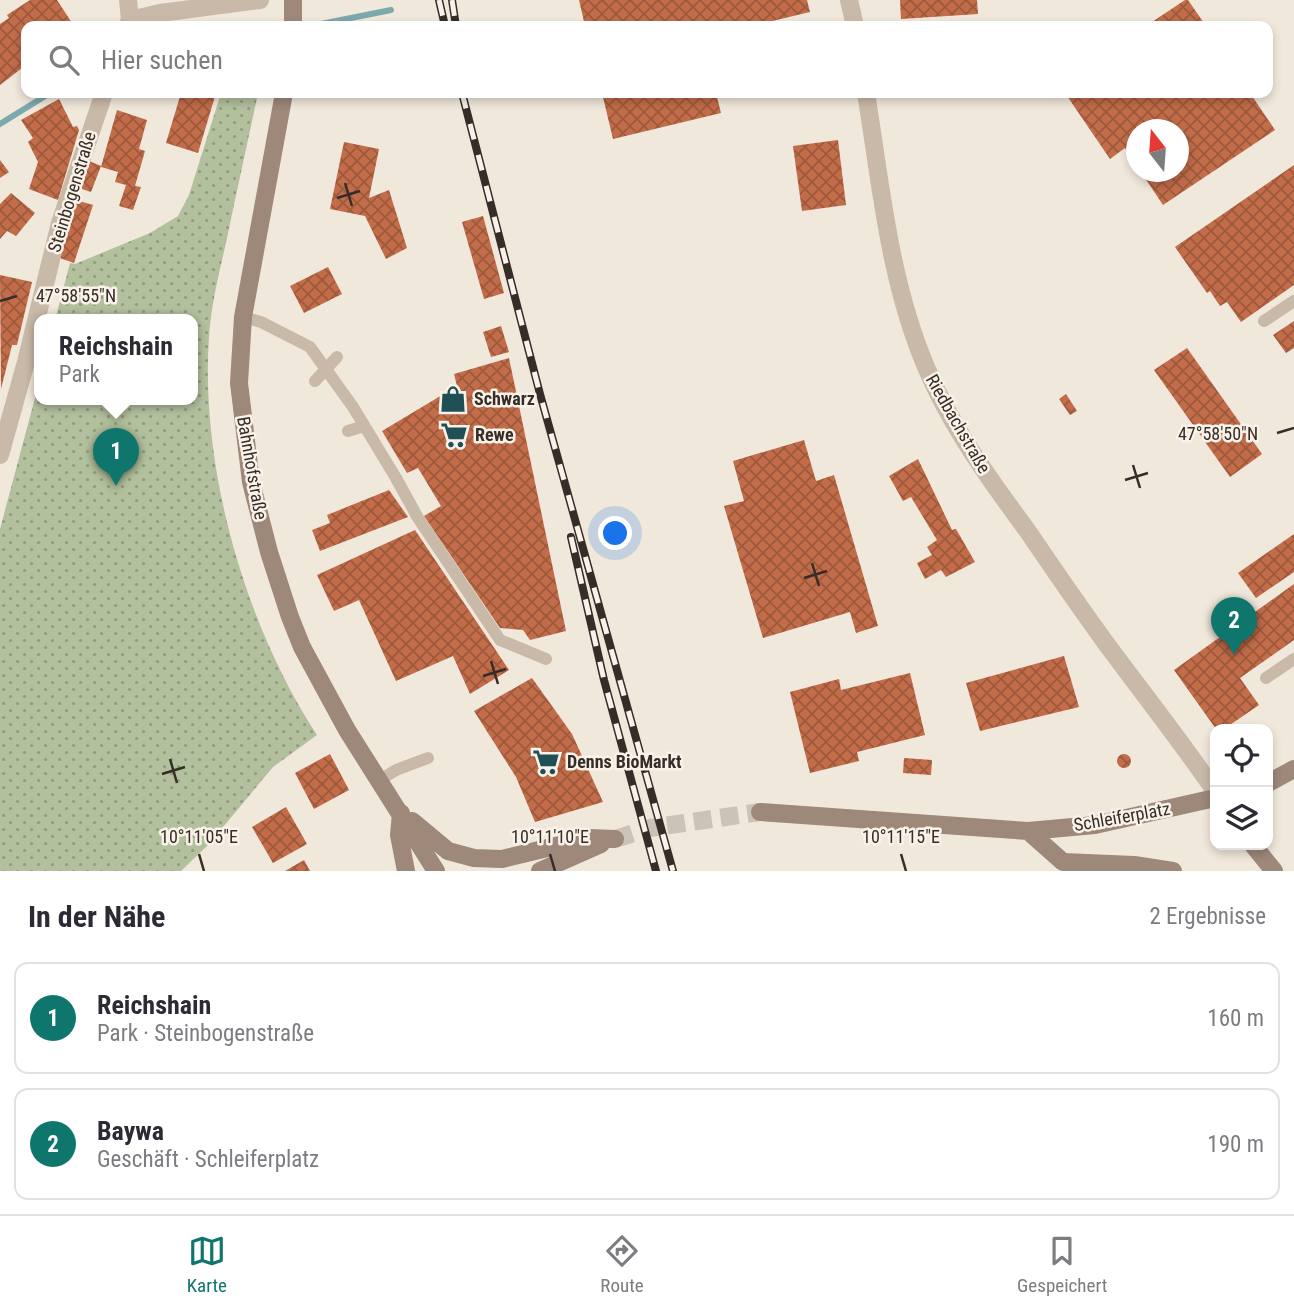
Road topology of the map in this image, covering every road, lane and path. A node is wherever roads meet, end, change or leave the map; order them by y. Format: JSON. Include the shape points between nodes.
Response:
{"nodes":[{"id":1,"x":128,"y":0,"type":"edge"},
{"id":2,"x":260,"y":0,"type":"edge"},
{"id":3,"x":849,"y":0,"type":"edge"},
{"id":4,"x":237,"y":2,"type":"edge"},
{"id":5,"x":128,"y":21,"type":"edge"},
{"id":6,"x":134,"y":21,"type":"edge"},
{"id":7,"x":854,"y":21,"type":"edge"},
{"id":8,"x":102,"y":98,"type":"edge"},
{"id":9,"x":283,"y":98,"type":"edge"},
{"id":10,"x":867,"y":98,"type":"edge"},
{"id":11,"x":1294,"y":301,"type":"edge"},
{"id":12,"x":36,"y":314,"type":"edge"},
{"id":13,"x":243,"y":317,"type":"junction"},
{"id":14,"x":34,"y":320,"type":"edge"},
{"id":15,"x":1264,"y":321,"type":"dead end"},
{"id":16,"x":337,"y":357,"type":"dead end"},
{"id":17,"x":326,"y":367,"type":"junction"},
{"id":18,"x":315,"y":381,"type":"dead end"},
{"id":19,"x":364,"y":426,"type":"junction"},
{"id":20,"x":348,"y":431,"type":"dead end"},
{"id":21,"x":3,"y":435,"type":"edge"},
{"id":22,"x":0,"y":455,"type":"edge"},
{"id":23,"x":546,"y":659,"type":"dead end"},
{"id":24,"x":1294,"y":659,"type":"edge"},
{"id":25,"x":1266,"y":678,"type":"dead end"},
{"id":26,"x":428,"y":758,"type":"dead end"},
{"id":27,"x":1294,"y":769,"type":"edge"},
{"id":28,"x":380,"y":780,"type":"junction"},
{"id":29,"x":1273,"y":780,"type":"edge"},
{"id":30,"x":1212,"y":787,"type":"edge"},
{"id":31,"x":1210,"y":799,"type":"edge"},
{"id":32,"x":760,"y":812,"type":"tunnel mouth"},
{"id":33,"x":401,"y":813,"type":"junction"},
{"id":34,"x":1028,"y":831,"type":"junction"},
{"id":35,"x":1258,"y":850,"type":"edge"},
{"id":36,"x":406,"y":871,"type":"edge"},
{"id":37,"x":436,"y":871,"type":"edge"},
{"id":38,"x":540,"y":871,"type":"edge"},
{"id":39,"x":1172,"y":871,"type":"edge"},
{"id":40,"x":1274,"y":871,"type":"edge"}],
"edges":[{"from":1,"to":5,"type":"street"},
{"from":2,"to":4,"type":"street"},
{"from":3,"to":7,"type":"street"},
{"from":4,"to":6,"type":"street"},
{"from":8,"to":12,"type":"street","name":"Steinbogenstraße","via":[[60,223]]},
{"from":9,"to":13,"type":"street","name":"Bahnhofstraße"},
{"from":10,"to":30,"type":"street","name":"Riedbachstraße","via":[[897,273],[926,369],[993,483]]},
{"from":11,"to":15,"type":"lane"},
{"from":13,"to":17,"type":"lane","via":[[310,347]]},
{"from":13,"to":28,"type":"street","name":"Bahnhofstraße","via":[[239,383],[243,429],[269,552],[289,617],[317,677]]},
{"from":14,"to":21,"type":"street","name":"Steinbogenstraße"},
{"from":16,"to":17,"type":"lane"},
{"from":17,"to":18,"type":"lane"},
{"from":17,"to":19,"type":"lane","via":[[357,404]]},
{"from":19,"to":20,"type":"lane"},
{"from":19,"to":23,"type":"lane","via":[[418,518],[500,640]]},
{"from":21,"to":22,"type":"street","name":"Steinbogenstraße"},
{"from":24,"to":25,"type":"lane"},
{"from":26,"to":28,"type":"lane"},
{"from":27,"to":29,"type":"street"},
{"from":28,"to":33,"type":"street","name":"Bahnhofstraße"},
{"from":31,"to":34,"type":"street","name":"Schleiferplatz","via":[[1096,825]]},
{"from":32,"to":34,"type":"street","name":"Schleiferplatz"},
{"from":33,"to":36,"type":"street","via":[[399,835]]},
{"from":33,"to":37,"type":"street","name":"Bahnhofstraße"},
{"from":33,"to":38,"type":"street","via":[[448,851],[474,858],[502,859],[589,838],[615,839]]},
{"from":34,"to":39,"type":"street","via":[[1063,862]]},
{"from":35,"to":40,"type":"street"}]}
